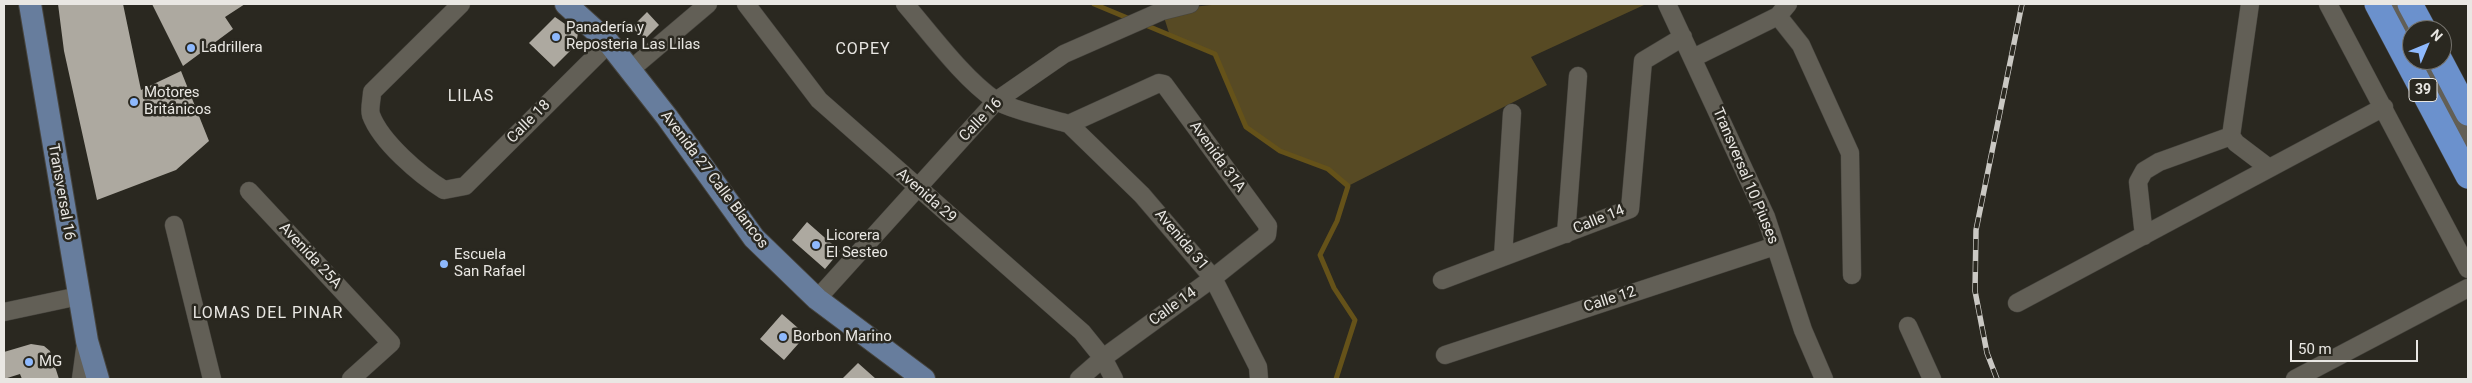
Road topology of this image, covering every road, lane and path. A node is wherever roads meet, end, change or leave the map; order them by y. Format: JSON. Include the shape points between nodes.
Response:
{"nodes":[{"id":1,"x":30,"y":4,"type":"edge"},
{"id":2,"x":461,"y":4,"type":"edge"},
{"id":3,"x":566,"y":4,"type":"edge"},
{"id":4,"x":708,"y":4,"type":"edge"},
{"id":5,"x":746,"y":4,"type":"edge"},
{"id":6,"x":905,"y":4,"type":"edge"},
{"id":7,"x":1190,"y":4,"type":"edge"},
{"id":8,"x":1667,"y":4,"type":"edge"},
{"id":9,"x":2250,"y":4,"type":"edge"},
{"id":10,"x":2328,"y":4,"type":"edge"},
{"id":11,"x":2377,"y":4,"type":"edge"},
{"id":12,"x":2394,"y":4,"type":"edge"},
{"id":13,"x":2410,"y":4,"type":"edge"},
{"id":14,"x":1783,"y":10,"type":"edge"},
{"id":15,"x":2402,"y":20,"type":"edge"},
{"id":16,"x":2419,"y":20,"type":"edge"},
{"id":17,"x":1683,"y":37,"type":"junction"},
{"id":18,"x":609,"y":43,"type":"junction"},
{"id":19,"x":1693,"y":58,"type":"junction"},
{"id":20,"x":630,"y":70,"type":"junction"},
{"id":21,"x":2429,"y":70,"type":"edge"},
{"id":22,"x":2445,"y":70,"type":"edge"},
{"id":23,"x":1578,"y":76,"type":"dead end"},
{"id":24,"x":996,"y":101,"type":"junction"},
{"id":25,"x":2384,"y":108,"type":"junction"},
{"id":26,"x":1512,"y":113,"type":"dead end"},
{"id":27,"x":2468,"y":113,"type":"edge"},
{"id":28,"x":1069,"y":124,"type":"junction"},
{"id":29,"x":2231,"y":136,"type":"junction"},
{"id":30,"x":2468,"y":144,"type":"edge"},
{"id":31,"x":2269,"y":168,"type":"junction"},
{"id":32,"x":2468,"y":176,"type":"edge"},
{"id":33,"x":917,"y":188,"type":"junction"},
{"id":34,"x":249,"y":191,"type":"dead end"},
{"id":35,"x":174,"y":225,"type":"dead end"},
{"id":36,"x":1267,"y":234,"type":"joint"},
{"id":37,"x":1566,"y":234,"type":"junction"},
{"id":38,"x":2144,"y":236,"type":"junction"},
{"id":39,"x":1775,"y":246,"type":"junction"},
{"id":40,"x":1503,"y":257,"type":"junction"},
{"id":41,"x":2468,"y":269,"type":"edge"},
{"id":42,"x":1852,"y":275,"type":"dead end"},
{"id":43,"x":1213,"y":278,"type":"junction"},
{"id":44,"x":1442,"y":280,"type":"dead end"},
{"id":45,"x":2468,"y":288,"type":"edge"},
{"id":46,"x":79,"y":296,"type":"junction"},
{"id":47,"x":817,"y":300,"type":"junction"},
{"id":48,"x":2017,"y":304,"type":"dead end"},
{"id":49,"x":4,"y":312,"type":"edge"},
{"id":50,"x":1908,"y":326,"type":"dead end"},
{"id":51,"x":86,"y":341,"type":"junction"},
{"id":52,"x":1444,"y":355,"type":"dead end"},
{"id":53,"x":1103,"y":358,"type":"junction"},
{"id":54,"x":81,"y":379,"type":"edge"},
{"id":55,"x":98,"y":379,"type":"edge"},
{"id":56,"x":212,"y":379,"type":"edge"},
{"id":57,"x":351,"y":379,"type":"edge"},
{"id":58,"x":924,"y":379,"type":"edge"},
{"id":59,"x":1079,"y":379,"type":"edge"},
{"id":60,"x":1114,"y":379,"type":"edge"},
{"id":61,"x":1259,"y":379,"type":"edge"},
{"id":62,"x":1824,"y":379,"type":"edge"},
{"id":63,"x":1932,"y":379,"type":"edge"},
{"id":64,"x":2294,"y":379,"type":"edge"}],
"edges":[{"from":1,"to":46,"type":"main road","name":"Transversal 16"},
{"from":2,"to":18,"type":"street","name":"Calle 18","via":[[372,92],[371,114],[384,136],[425,179],[444,190],[465,186]]},
{"from":3,"to":18,"type":"main road","name":"Avenida 27 Calle Blancos"},
{"from":4,"to":20,"type":"street"},
{"from":5,"to":33,"type":"street","name":"Avenida 29","via":[[819,100]]},
{"from":6,"to":24,"type":"street","via":[[962,70]]},
{"from":7,"to":24,"type":"street","name":"Calle 16","via":[[1162,11],[1064,54]]},
{"from":8,"to":17,"type":"street","name":"Transversal 10 Piuses"},
{"from":9,"to":29,"type":"street"},
{"from":10,"to":25,"type":"street"},
{"from":11,"to":32,"type":"highway","number":"39"},
{"from":12,"to":15,"type":"street"},
{"from":13,"to":16,"type":"highway"},
{"from":14,"to":19,"type":"street"},
{"from":14,"to":42,"type":"street","via":[[1850,153]]},
{"from":17,"to":19,"type":"street","name":"Transversal 10 Piuses"},
{"from":17,"to":37,"type":"street","name":"Calle 14","via":[[1643,61],[1630,210]]},
{"from":18,"to":20,"type":"main road","name":"Avenida 27 Calle Blancos"},
{"from":19,"to":39,"type":"street","name":"Transversal 10 Piuses","via":[[1766,217]]},
{"from":20,"to":47,"type":"main road","name":"Avenida 27 Calle Blancos","via":[[754,238]]},
{"from":21,"to":30,"type":"street"},
{"from":22,"to":27,"type":"highway","number":"39"},
{"from":23,"to":37,"type":"street"},
{"from":24,"to":28,"type":"street"},
{"from":24,"to":33,"type":"street","name":"Calle 16"},
{"from":25,"to":31,"type":"street"},
{"from":25,"to":41,"type":"street"},
{"from":26,"to":40,"type":"street"},
{"from":28,"to":36,"type":"street","name":"Avenida 31A","via":[[1159,83],[1164,84],[1267,223]]},
{"from":28,"to":43,"type":"street","name":"Avenida 31","via":[[1142,194]]},
{"from":29,"to":31,"type":"street","via":[[2236,144]]},
{"from":29,"to":38,"type":"street","via":[[2158,162],[2144,171],[2138,182]]},
{"from":31,"to":38,"type":"street"},
{"from":33,"to":47,"type":"street","name":"Calle 16"},
{"from":33,"to":53,"type":"street","name":"Avenida 29","via":[[1082,332]]},
{"from":34,"to":57,"type":"street","name":"Avenida 25A","via":[[392,343]]},
{"from":35,"to":56,"type":"street"},
{"from":36,"to":43,"type":"street","name":"Calle 14"},
{"from":37,"to":40,"type":"street","name":"Calle 14"},
{"from":38,"to":48,"type":"street"},
{"from":39,"to":52,"type":"street","name":"Calle 12"},
{"from":39,"to":62,"type":"street","name":"Transversal 10 Piuses","via":[[1803,330]]},
{"from":40,"to":44,"type":"street","name":"Calle 14"},
{"from":43,"to":53,"type":"street","name":"Calle 14"},
{"from":43,"to":61,"type":"street","name":"Avenida 31","via":[[1258,367]]},
{"from":45,"to":64,"type":"street"},
{"from":46,"to":49,"type":"street"},
{"from":46,"to":51,"type":"main road","name":"Transversal 16"},
{"from":47,"to":58,"type":"main road","name":"Avenida 27 Calle Blancos"},
{"from":50,"to":63,"type":"street"},
{"from":51,"to":54,"type":"street"},
{"from":51,"to":55,"type":"main road","name":"Transversal 16"},
{"from":53,"to":59,"type":"street","name":"Calle 14"},
{"from":53,"to":60,"type":"street","name":"Avenida 29"}]}
